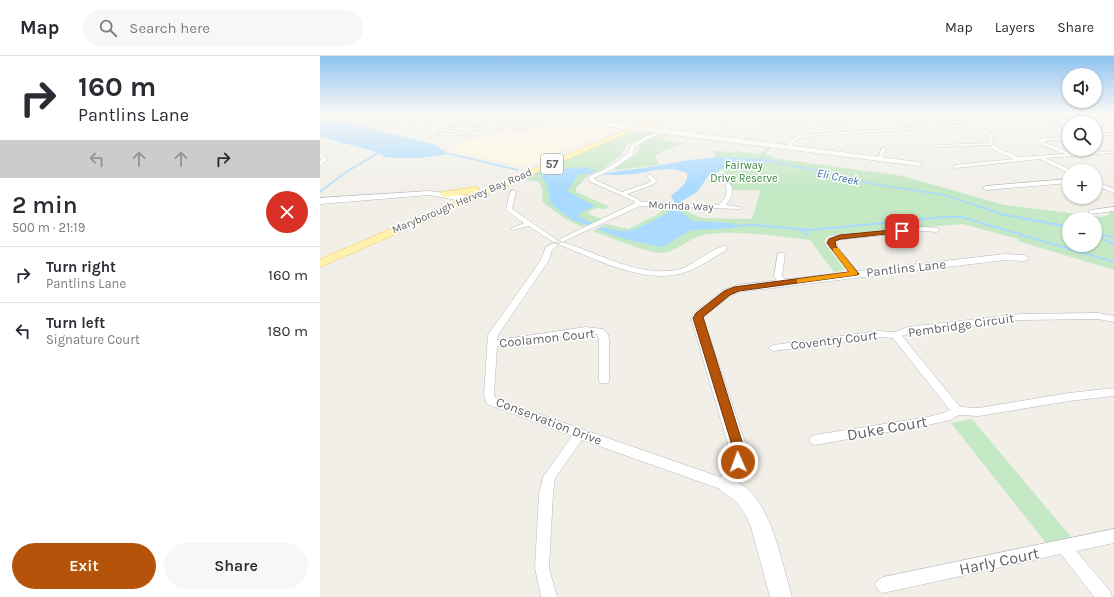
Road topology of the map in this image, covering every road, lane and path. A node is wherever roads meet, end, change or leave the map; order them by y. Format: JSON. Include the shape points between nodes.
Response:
{"nodes":[{"id":1,"x":603,"y":138,"type":"edge"},
{"id":2,"x":604,"y":138,"type":"edge"},
{"id":3,"x":646,"y":138,"type":"edge"},
{"id":4,"x":713,"y":138,"type":"edge"},
{"id":5,"x":739,"y":138,"type":"edge"},
{"id":6,"x":796,"y":138,"type":"edge"},
{"id":7,"x":990,"y":138,"type":"edge"},
{"id":8,"x":1047,"y":138,"type":"edge"},
{"id":9,"x":735,"y":141,"type":"junction"},
{"id":10,"x":991,"y":144,"type":"junction"},
{"id":11,"x":939,"y":146,"type":"dead end"},
{"id":12,"x":786,"y":147,"type":"junction"},
{"id":13,"x":884,"y":148,"type":"dead end"},
{"id":14,"x":1062,"y":151,"type":"edge"},
{"id":15,"x":1114,"y":152,"type":"edge"},
{"id":16,"x":1102,"y":153,"type":"edge"},
{"id":17,"x":320,"y":154,"type":"edge"},
{"id":18,"x":1073,"y":156,"type":"edge"},
{"id":19,"x":1041,"y":158,"type":"junction"},
{"id":20,"x":879,"y":159,"type":"junction"},
{"id":21,"x":1018,"y":159,"type":"junction"},
{"id":22,"x":320,"y":164,"type":"edge"},
{"id":23,"x":919,"y":164,"type":"dead end"},
{"id":24,"x":956,"y":166,"type":"dead end"},
{"id":25,"x":1062,"y":168,"type":"edge"},
{"id":26,"x":650,"y":176,"type":"dead end"},
{"id":27,"x":1062,"y":182,"type":"edge"},
{"id":28,"x":728,"y":185,"type":"dead end"},
{"id":29,"x":1102,"y":186,"type":"edge"},
{"id":30,"x":986,"y":188,"type":"dead end"},
{"id":31,"x":483,"y":189,"type":"junction"},
{"id":32,"x":1114,"y":191,"type":"edge"},
{"id":33,"x":513,"y":192,"type":"dead end"},
{"id":34,"x":445,"y":194,"type":"junction"},
{"id":35,"x":622,"y":194,"type":"junction"},
{"id":36,"x":467,"y":198,"type":"junction"},
{"id":37,"x":320,"y":201,"type":"edge"},
{"id":38,"x":639,"y":204,"type":"junction"},
{"id":39,"x":722,"y":206,"type":"junction"},
{"id":40,"x":738,"y":208,"type":"dead end"},
{"id":41,"x":1114,"y":209,"type":"edge"},
{"id":42,"x":1091,"y":212,"type":"dead end"},
{"id":43,"x":529,"y":224,"type":"junction"},
{"id":44,"x":514,"y":229,"type":"dead end"},
{"id":45,"x":937,"y":230,"type":"dead end"},
{"id":46,"x":558,"y":242,"type":"junction"},
{"id":47,"x":722,"y":252,"type":"dead end"},
{"id":48,"x":781,"y":255,"type":"dead end"},
{"id":49,"x":1024,"y":258,"type":"dead end"},
{"id":50,"x":320,"y":259,"type":"edge"},
{"id":51,"x":320,"y":263,"type":"edge"},
{"id":52,"x":855,"y":274,"type":"junction"},
{"id":53,"x":783,"y":283,"type":"junction"},
{"id":54,"x":1114,"y":319,"type":"edge"},
{"id":55,"x":896,"y":335,"type":"junction"},
{"id":56,"x":492,"y":344,"type":"junction"},
{"id":57,"x":773,"y":348,"type":"dead end"},
{"id":58,"x":604,"y":380,"type":"dead end"},
{"id":59,"x":1114,"y":392,"type":"edge"},
{"id":60,"x":957,"y":411,"type":"junction"},
{"id":61,"x":580,"y":434,"type":"junction"},
{"id":62,"x":815,"y":440,"type":"dead end"},
{"id":63,"x":726,"y":485,"type":"junction"},
{"id":64,"x":1114,"y":536,"type":"edge"},
{"id":65,"x":1064,"y":548,"type":"junction"},
{"id":66,"x":883,"y":586,"type":"dead end"},
{"id":67,"x":550,"y":597,"type":"edge"},
{"id":68,"x":781,"y":597,"type":"edge"},
{"id":69,"x":1104,"y":597,"type":"edge"}],
"edges":[{"from":1,"to":31,"type":"main road","name":"Maryborough Hervey Bay Road","number":"57"},
{"from":2,"to":36,"type":"main road","name":"Maryborough Hervey Bay Road","number":"57"},
{"from":3,"to":35,"type":"street","via":[[633,146],[630,155],[591,177],[593,181]]},
{"from":4,"to":9,"type":"street"},
{"from":5,"to":9,"type":"street"},
{"from":6,"to":12,"type":"street"},
{"from":7,"to":10,"type":"street"},
{"from":8,"to":14,"type":"street","via":[[1041,141]]},
{"from":9,"to":12,"type":"street"},
{"from":10,"to":11,"type":"street"},
{"from":10,"to":21,"type":"street"},
{"from":12,"to":20,"type":"street"},
{"from":13,"to":20,"type":"street"},
{"from":15,"to":16,"type":"street"},
{"from":17,"to":22,"type":"street","via":[[325,158]]},
{"from":18,"to":19,"type":"street"},
{"from":19,"to":21,"type":"street"},
{"from":19,"to":25,"type":"street"},
{"from":20,"to":23,"type":"street"},
{"from":21,"to":24,"type":"street"},
{"from":26,"to":35,"type":"street","via":[[654,181],[650,184]]},
{"from":27,"to":30,"type":"street"},
{"from":28,"to":39,"type":"street","name":"Morinda Way","via":[[730,194]]},
{"from":29,"to":32,"type":"street"},
{"from":31,"to":34,"type":"main road"},
{"from":31,"to":36,"type":"main road","name":"Maryborough Hervey Bay Road","number":"57"},
{"from":33,"to":43,"type":"street","via":[[509,210]]},
{"from":34,"to":36,"type":"street"},
{"from":34,"to":37,"type":"street"},
{"from":35,"to":38,"type":"street"},
{"from":36,"to":50,"type":"main road","name":"Maryborough Hervey Bay Road","number":"57"},
{"from":36,"to":51,"type":"main road","name":"Maryborough Hervey Bay Road","number":"57"},
{"from":38,"to":39,"type":"street","name":"Morinda Way","via":[[716,208]]},
{"from":38,"to":46,"type":"street"},
{"from":39,"to":40,"type":"street","name":"Morinda Way"},
{"from":41,"to":42,"type":"street"},
{"from":43,"to":44,"type":"street"},
{"from":43,"to":46,"type":"street"},
{"from":45,"to":52,"type":"street","via":[[909,230],[834,238],[831,243]]},
{"from":46,"to":47,"type":"street","via":[[641,272],[678,272]]},
{"from":46,"to":56,"type":"street","name":"Conservation Drive","via":[[549,249],[545,260],[493,336]]},
{"from":48,"to":53,"type":"street","via":[[778,276]]},
{"from":49,"to":52,"type":"street","name":"Pantlins Lane"},
{"from":52,"to":53,"type":"street","name":"Pantlins Lane"},
{"from":53,"to":63,"type":"street","name":"Pantlins Lane","via":[[732,291],[700,313],[698,318],[739,451],[738,462]]},
{"from":54,"to":55,"type":"street","name":"Pembridge Circuit","via":[[1098,316],[1021,317],[908,330]]},
{"from":55,"to":57,"type":"street","name":"Coventry Court","via":[[879,334]]},
{"from":55,"to":60,"type":"street","name":"Pembridge Circuit"},
{"from":56,"to":58,"type":"street","name":"Coolamon Court","via":[[586,330],[600,331],[604,340]]},
{"from":56,"to":61,"type":"street","name":"Conservation Drive","via":[[488,395],[491,401]]},
{"from":59,"to":60,"type":"street","via":[[980,412]]},
{"from":60,"to":62,"type":"street","name":"Duke Court","via":[[928,421]]},
{"from":61,"to":63,"type":"street","name":"Conservation Drive"},
{"from":61,"to":67,"type":"street","via":[[549,477],[542,568]]},
{"from":63,"to":68,"type":"street","via":[[742,495],[754,511]]},
{"from":64,"to":65,"type":"street","name":"Harly Court"},
{"from":65,"to":66,"type":"street","name":"Harly Court"},
{"from":65,"to":69,"type":"street"}]}
